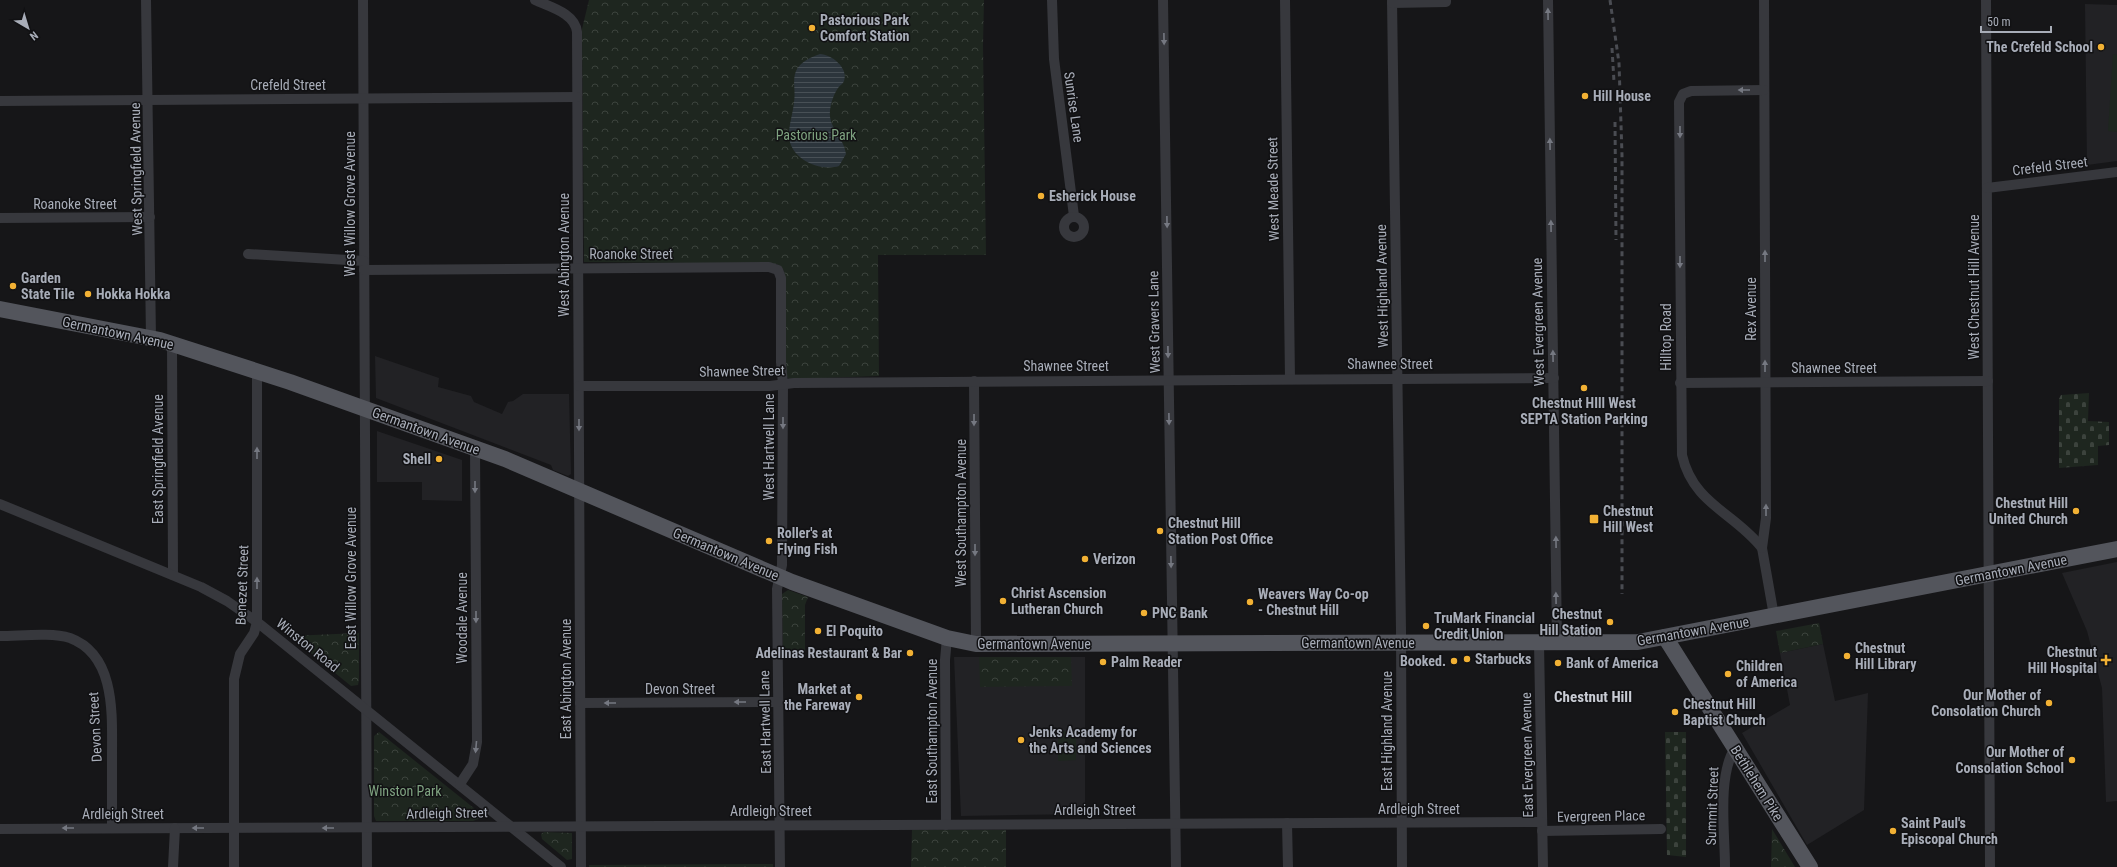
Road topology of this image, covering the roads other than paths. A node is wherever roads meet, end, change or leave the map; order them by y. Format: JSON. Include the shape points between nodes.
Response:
{"nodes":[{"id":1,"x":146,"y":0,"type":"edge"},
{"id":2,"x":363,"y":0,"type":"edge"},
{"id":3,"x":535,"y":0,"type":"edge"},
{"id":4,"x":1052,"y":0,"type":"edge"},
{"id":5,"x":1163,"y":0,"type":"edge"},
{"id":6,"x":1285,"y":0,"type":"edge"},
{"id":7,"x":1446,"y":0,"type":"edge"},
{"id":8,"x":1548,"y":0,"type":"edge"},
{"id":9,"x":1764,"y":0,"type":"edge"},
{"id":10,"x":1986,"y":0,"type":"edge"},
{"id":11,"x":1392,"y":2,"type":"edge"},
{"id":12,"x":1764,"y":90,"type":"junction"},
{"id":13,"x":577,"y":97,"type":"junction"},
{"id":14,"x":363,"y":99,"type":"junction"},
{"id":15,"x":148,"y":100,"type":"junction"},
{"id":16,"x":0,"y":101,"type":"edge"},
{"id":17,"x":2117,"y":172,"type":"edge"},
{"id":18,"x":1987,"y":188,"type":"junction"},
{"id":19,"x":1074,"y":216,"type":"dead end"},
{"id":20,"x":150,"y":217,"type":"junction"},
{"id":21,"x":0,"y":218,"type":"edge"},
{"id":22,"x":248,"y":254,"type":"dead end"},
{"id":23,"x":364,"y":265,"type":"junction"},
{"id":24,"x":578,"y":268,"type":"junction"},
{"id":25,"x":778,"y":270,"type":"joint"},
{"id":26,"x":0,"y":310,"type":"edge"},
{"id":27,"x":152,"y":338,"type":"junction"},
{"id":28,"x":172,"y":343,"type":"junction"},
{"id":29,"x":256,"y":371,"type":"junction"},
{"id":30,"x":1290,"y":378,"type":"junction"},
{"id":31,"x":1397,"y":378,"type":"junction"},
{"id":32,"x":1554,"y":378,"type":"junction"},
{"id":33,"x":1169,"y":380,"type":"junction"},
{"id":34,"x":974,"y":381,"type":"junction"},
{"id":35,"x":1988,"y":381,"type":"junction"},
{"id":36,"x":1765,"y":382,"type":"junction"},
{"id":37,"x":1680,"y":383,"type":"junction"},
{"id":38,"x":783,"y":384,"type":"junction"},
{"id":39,"x":579,"y":386,"type":"junction"},
{"id":40,"x":365,"y":409,"type":"junction"},
{"id":41,"x":475,"y":448,"type":"junction"},
{"id":42,"x":579,"y":490,"type":"junction"},
{"id":43,"x":0,"y":504,"type":"edge"},
{"id":44,"x":1762,"y":548,"type":"junction"},
{"id":45,"x":2117,"y":549,"type":"edge"},
{"id":46,"x":1989,"y":574,"type":"junction"},
{"id":47,"x":173,"y":575,"type":"junction"},
{"id":48,"x":779,"y":577,"type":"junction"},
{"id":49,"x":1774,"y":616,"type":"junction"},
{"id":50,"x":257,"y":622,"type":"junction"},
{"id":51,"x":0,"y":636,"type":"edge"},
{"id":52,"x":1665,"y":637,"type":"junction"},
{"id":53,"x":947,"y":638,"type":"junction"},
{"id":54,"x":1401,"y":643,"type":"junction"},
{"id":55,"x":1539,"y":643,"type":"junction"},
{"id":56,"x":1557,"y":643,"type":"junction"},
{"id":57,"x":976,"y":644,"type":"junction"},
{"id":58,"x":1173,"y":644,"type":"junction"},
{"id":59,"x":779,"y":702,"type":"junction"},
{"id":60,"x":580,"y":703,"type":"junction"},
{"id":61,"x":366,"y":710,"type":"junction"},
{"id":62,"x":1735,"y":748,"type":"junction"},
{"id":63,"x":460,"y":784,"type":"junction"},
{"id":64,"x":1288,"y":823,"type":"junction"},
{"id":65,"x":1401,"y":823,"type":"junction"},
{"id":66,"x":1175,"y":824,"type":"junction"},
{"id":67,"x":946,"y":825,"type":"junction"},
{"id":68,"x":512,"y":826,"type":"junction"},
{"id":69,"x":581,"y":826,"type":"junction"},
{"id":70,"x":780,"y":826,"type":"junction"},
{"id":71,"x":1542,"y":826,"type":"junction"},
{"id":72,"x":367,"y":827,"type":"junction"},
{"id":73,"x":112,"y":828,"type":"junction"},
{"id":74,"x":175,"y":828,"type":"junction"},
{"id":75,"x":234,"y":828,"type":"junction"},
{"id":76,"x":0,"y":829,"type":"edge"},
{"id":77,"x":1661,"y":829,"type":"dead end"},
{"id":78,"x":173,"y":867,"type":"edge"},
{"id":79,"x":234,"y":867,"type":"edge"},
{"id":80,"x":367,"y":867,"type":"edge"},
{"id":81,"x":561,"y":867,"type":"edge"},
{"id":82,"x":581,"y":867,"type":"edge"},
{"id":83,"x":780,"y":867,"type":"edge"},
{"id":84,"x":1176,"y":867,"type":"edge"},
{"id":85,"x":1288,"y":867,"type":"edge"},
{"id":86,"x":1402,"y":867,"type":"edge"},
{"id":87,"x":1543,"y":867,"type":"edge"},
{"id":88,"x":1725,"y":867,"type":"edge"},
{"id":89,"x":1810,"y":867,"type":"edge"},
{"id":90,"x":1990,"y":867,"type":"edge"}],
"edges":[{"from":1,"to":15,"type":"street","name":"West Springfield Avenue"},
{"from":2,"to":14,"type":"street","name":"West Willow Grove Avenue"},
{"from":3,"to":13,"type":"street","name":"West Abington Avenue","via":[[574,21],[577,32]]},
{"from":4,"to":19,"type":"street","name":"Sunrise Lane","via":[[1054,59]]},
{"from":5,"to":33,"type":"street","name":"West Gravers Lane","one_way":true},
{"from":6,"to":30,"type":"street","name":"West Meade Street"},
{"from":7,"to":11,"type":"street"},
{"from":32,"to":8,"type":"street","name":"West Evergreen Avenue","one_way":true},
{"from":9,"to":12,"type":"street","name":"Rex Avenue"},
{"from":10,"to":18,"type":"street","name":"West Chestnut Hill Avenue"},
{"from":11,"to":31,"type":"street","name":"West Highland Avenue"},
{"from":36,"to":12,"type":"street","name":"Rex Avenue","one_way":true},
{"from":12,"to":37,"type":"street","name":"Hilltop Road","one_way":true,"via":[[1691,91],[1683,94],[1679,102]]},
{"from":13,"to":14,"type":"street","name":"Crefeld Street"},
{"from":13,"to":24,"type":"street","name":"West Abington Avenue"},
{"from":14,"to":15,"type":"street","name":"Crefeld Street"},
{"from":14,"to":23,"type":"street","name":"West Willow Grove Avenue"},
{"from":15,"to":16,"type":"street","name":"Crefeld Street"},
{"from":15,"to":20,"type":"street","name":"West Springfield Avenue"},
{"from":17,"to":18,"type":"street","name":"Crefeld Street"},
{"from":18,"to":35,"type":"street","name":"West Chestnut Hill Avenue"},
{"from":20,"to":21,"type":"street","name":"Roanoke Street"},
{"from":20,"to":27,"type":"street","name":"West Springfield Avenue"},
{"from":22,"to":23,"type":"street","name":"Roanoke Street"},
{"from":23,"to":24,"type":"street","name":"Roanoke Street"},
{"from":23,"to":40,"type":"street","name":"West Willow Grove Avenue"},
{"from":24,"to":25,"type":"street","name":"Roanoke Street"},
{"from":24,"to":39,"type":"street","name":"West Abington Avenue"},
{"from":25,"to":38,"type":"street","name":"West Hartwell Lane","via":[[781,278],[780,362]]},
{"from":26,"to":27,"type":"main road","name":"Germantown Avenue"},
{"from":27,"to":28,"type":"main road","name":"Germantown Avenue"},
{"from":28,"to":29,"type":"main road","name":"Germantown Avenue"},
{"from":28,"to":47,"type":"street","name":"East Springfield Avenue"},
{"from":29,"to":40,"type":"main road","name":"Germantown Avenue"},
{"from":50,"to":29,"type":"street","name":"Benezet Street","one_way":true},
{"from":30,"to":31,"type":"street","name":"Shawnee Street"},
{"from":30,"to":33,"type":"street","name":"Shawnee Street"},
{"from":31,"to":32,"type":"street","name":"Shawnee Street"},
{"from":31,"to":54,"type":"street","name":"West Highland Avenue"},
{"from":56,"to":32,"type":"street","name":"West Evergreen Avenue","one_way":true},
{"from":33,"to":34,"type":"street","name":"Shawnee Street"},
{"from":33,"to":58,"type":"street","name":"West Gravers Lane","one_way":true},
{"from":34,"to":38,"type":"street","name":"Shawnee Street"},
{"from":34,"to":57,"type":"street","name":"West Southampton Avenue","one_way":true},
{"from":35,"to":36,"type":"street","name":"Shawnee Street"},
{"from":35,"to":46,"type":"street","name":"West Chestnut Hill Avenue"},
{"from":36,"to":37,"type":"street","name":"Shawnee Street"},
{"from":44,"to":36,"type":"street","name":"Rex Avenue","one_way":true,"via":[[1766,518]]},
{"from":37,"to":44,"type":"street","name":"Hilltop Road","via":[[1681,443],[1687,473],[1701,494]]},
{"from":38,"to":39,"type":"street","name":"Shawnee Street"},
{"from":38,"to":48,"type":"street","name":"West Hartwell Lane","one_way":true,"via":[[782,565]]},
{"from":39,"to":42,"type":"street","name":"West Abington Avenue","one_way":true},
{"from":40,"to":41,"type":"main road","name":"Germantown Avenue"},
{"from":40,"to":61,"type":"street","name":"East Willow Grove Avenue"},
{"from":41,"to":42,"type":"main road","name":"Germantown Avenue"},
{"from":41,"to":63,"type":"street","name":"Woodale Avenue","one_way":true,"via":[[477,742],[473,764]]},
{"from":42,"to":48,"type":"main road","name":"Germantown Avenue"},
{"from":42,"to":60,"type":"street","name":"East Abington Avenue"},
{"from":43,"to":47,"type":"street","name":"Winston Road"},
{"from":44,"to":49,"type":"street","name":"Rex Avenue"},
{"from":45,"to":46,"type":"main road","name":"Germantown Avenue"},
{"from":46,"to":49,"type":"main road","name":"Germantown Avenue"},
{"from":46,"to":90,"type":"street","name":"West Chestnut Hill Avenue"},
{"from":47,"to":50,"type":"street","name":"Winston Road","via":[[213,593]]},
{"from":48,"to":53,"type":"main road","name":"Germantown Avenue"},
{"from":48,"to":59,"type":"street","name":"East Hartwell Lane"},
{"from":49,"to":52,"type":"main road","name":"Germantown Avenue"},
{"from":50,"to":61,"type":"street","name":"Winston Road"},
{"from":50,"to":75,"type":"street","name":"Benezet Street","via":[[254,633],[237,661],[234,678]]},
{"from":51,"to":73,"type":"street","name":"Devon Street","via":[[69,638],[87,648],[101,666],[108,687],[111,712]]},
{"from":52,"to":56,"type":"main road","name":"Germantown Avenue","via":[[1626,642]]},
{"from":52,"to":62,"type":"main road","name":"Bethlehem Pike"},
{"from":53,"to":57,"type":"main road","name":"Germantown Avenue"},
{"from":53,"to":67,"type":"street","name":"East Southampton Avenue"},
{"from":54,"to":55,"type":"main road","name":"Germantown Avenue"},
{"from":54,"to":58,"type":"main road","name":"Germantown Avenue"},
{"from":54,"to":65,"type":"street","name":"East Highland Avenue"},
{"from":55,"to":56,"type":"main road","name":"Germantown Avenue"},
{"from":55,"to":71,"type":"street","name":"East Evergreen Avenue"},
{"from":57,"to":58,"type":"main road","name":"Germantown Avenue"},
{"from":58,"to":66,"type":"street","name":"West Gravers Lane"},
{"from":59,"to":60,"type":"street","name":"Devon Street","one_way":true},
{"from":59,"to":70,"type":"street","name":"East Hartwell Lane"},
{"from":60,"to":69,"type":"street","name":"East Abington Avenue"},
{"from":61,"to":63,"type":"street","name":"Winston Road"},
{"from":61,"to":72,"type":"street","name":"East Willow Grove Avenue"},
{"from":62,"to":88,"type":"street","name":"Summit Street","via":[[1728,760],[1725,777]]},
{"from":62,"to":89,"type":"main road","name":"Bethlehem Pike"},
{"from":63,"to":68,"type":"street","name":"Winston Road"},
{"from":64,"to":65,"type":"street","name":"Ardleigh Street"},
{"from":64,"to":66,"type":"street","name":"Ardleigh Street"},
{"from":64,"to":85,"type":"street"},
{"from":65,"to":71,"type":"street","name":"Ardleigh Street"},
{"from":65,"to":86,"type":"street","name":"East Highland Avenue"},
{"from":66,"to":67,"type":"street","name":"Ardleigh Street"},
{"from":66,"to":84,"type":"street","name":"West Gravers Lane"},
{"from":67,"to":70,"type":"street","name":"Ardleigh Street"},
{"from":68,"to":69,"type":"street","name":"Ardleigh Street"},
{"from":68,"to":72,"type":"street","name":"Ardleigh Street"},
{"from":68,"to":81,"type":"street","name":"Winston Road"},
{"from":69,"to":70,"type":"street","name":"Ardleigh Street"},
{"from":69,"to":82,"type":"street","name":"East Abington Avenue"},
{"from":70,"to":83,"type":"street","name":"East Hartwell Lane"},
{"from":71,"to":77,"type":"street","name":"Evergreen Place"},
{"from":71,"to":87,"type":"street","name":"East Evergreen Avenue"},
{"from":72,"to":75,"type":"street","name":"Ardleigh Street","one_way":true},
{"from":72,"to":80,"type":"street","name":"East Willow Grove Avenue"},
{"from":73,"to":74,"type":"street","name":"Ardleigh Street"},
{"from":73,"to":76,"type":"street","name":"Ardleigh Street","one_way":true},
{"from":75,"to":74,"type":"street","name":"Ardleigh Street","one_way":true},
{"from":74,"to":78,"type":"street"},
{"from":75,"to":79,"type":"street","name":"Benezet Street"}]}
